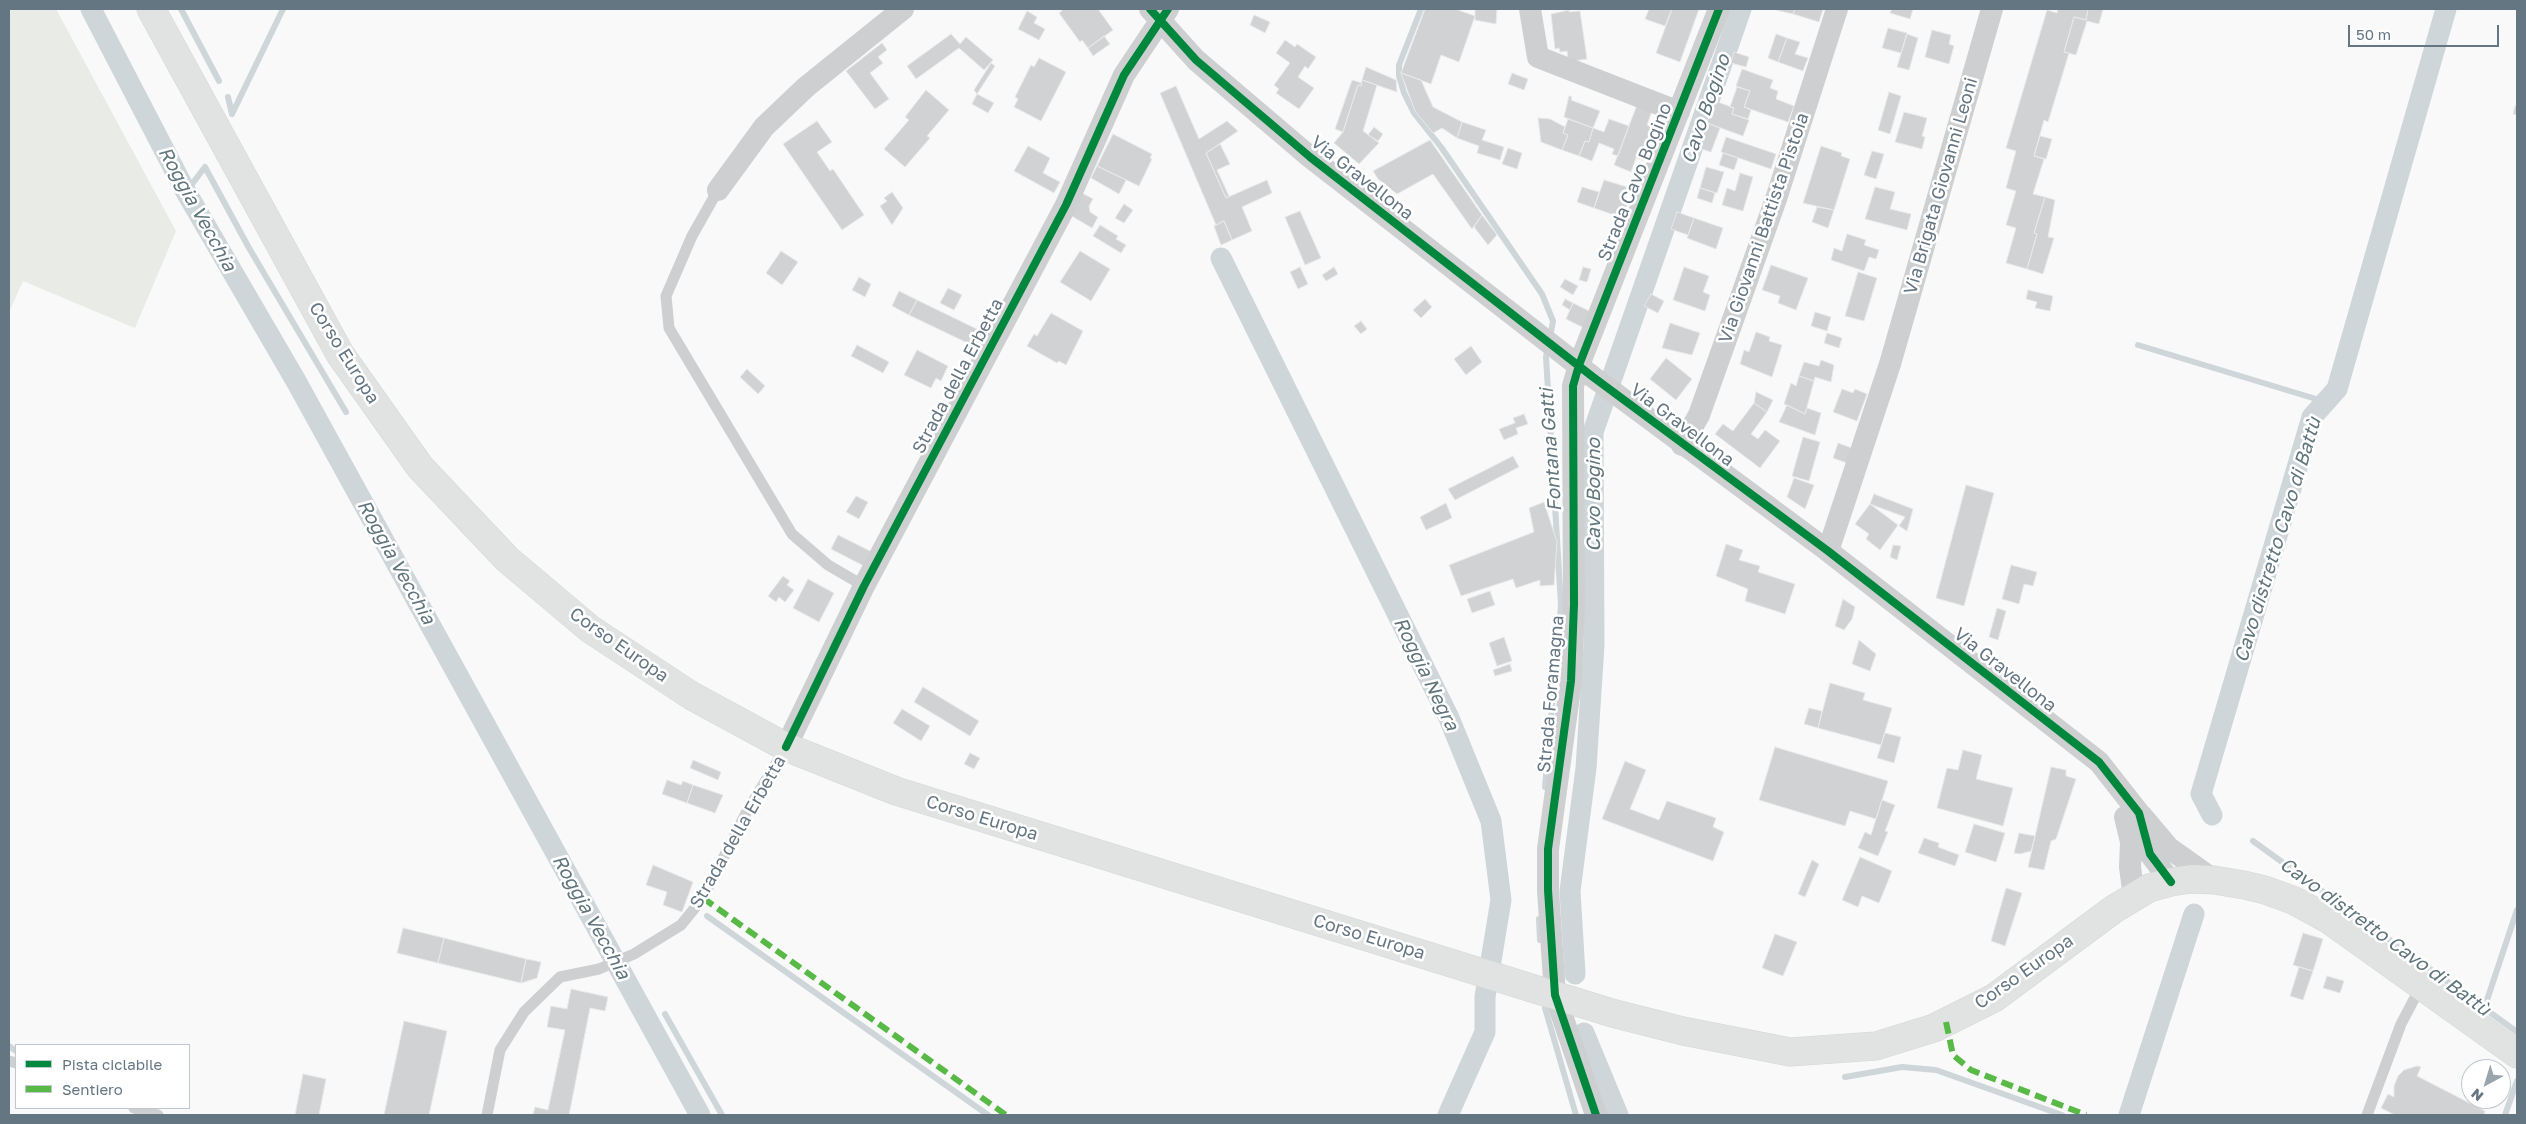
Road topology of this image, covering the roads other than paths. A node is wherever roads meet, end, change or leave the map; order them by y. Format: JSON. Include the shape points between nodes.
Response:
{"nodes":[{"id":1,"x":152,"y":9,"type":"edge"},
{"id":2,"x":903,"y":9,"type":"edge"},
{"id":3,"x":1530,"y":9,"type":"edge"},
{"id":4,"x":1719,"y":9,"type":"edge"},
{"id":5,"x":1837,"y":9,"type":"edge"},
{"id":6,"x":1992,"y":9,"type":"edge"},
{"id":7,"x":1160,"y":13,"type":"edge"},
{"id":8,"x":1679,"y":112,"type":"junction"},
{"id":9,"x":718,"y":190,"type":"joint"},
{"id":10,"x":1586,"y":371,"type":"junction"},
{"id":11,"x":1682,"y":445,"type":"junction"},
{"id":12,"x":1828,"y":551,"type":"junction"},
{"id":13,"x":864,"y":586,"type":"junction"},
{"id":14,"x":786,"y":747,"type":"junction"},
{"id":15,"x":2120,"y":787,"type":"junction"},
{"id":16,"x":2139,"y":814,"type":"junction"},
{"id":17,"x":2214,"y":880,"type":"junction"},
{"id":18,"x":2170,"y":882,"type":"junction"},
{"id":19,"x":2124,"y":903,"type":"junction"},
{"id":20,"x":2421,"y":986,"type":"junction"},
{"id":21,"x":1555,"y":994,"type":"junction"},
{"id":22,"x":2517,"y":1054,"type":"edge"},
{"id":23,"x":137,"y":1109,"type":"edge"},
{"id":24,"x":158,"y":1115,"type":"edge"},
{"id":25,"x":487,"y":1115,"type":"edge"},
{"id":26,"x":1596,"y":1115,"type":"edge"},
{"id":27,"x":2367,"y":1115,"type":"edge"}],
"edges":[{"from":1,"to":14,"type":"main road","name":"Corso Europa","via":[[340,354],[420,467],[507,559],[590,629],[692,696]]},
{"from":2,"to":9,"type":"street","via":[[806,87],[764,127]]},
{"from":3,"to":8,"type":"street","via":[[1538,57]]},
{"from":4,"to":8,"type":"street","name":"Strada Cavo Bogino"},
{"from":5,"to":11,"type":"street","name":"Via Giovanni Battista Pistoia","via":[[1773,208],[1699,415]]},
{"from":6,"to":12,"type":"street","name":"Via Brigata Giovanni Leoni","via":[[1890,364]]},
{"from":7,"to":10,"type":"street","name":"Via Gravellona","via":[[1196,60],[1255,112]]},
{"from":7,"to":13,"type":"street","name":"Strada della Erbetta","via":[[1124,75],[1066,205]]},
{"from":8,"to":10,"type":"street","name":"Strada Cavo Bogino"},
{"from":9,"to":13,"type":"lane","via":[[692,236],[666,296],[669,328],[792,534],[828,565]]},
{"from":10,"to":11,"type":"street","name":"Via Gravellona"},
{"from":10,"to":21,"type":"street","name":"Strada Foramagna","via":[[1573,386],[1571,681],[1548,849]]},
{"from":11,"to":12,"type":"street","name":"Via Gravellona"},
{"from":12,"to":15,"type":"street","name":"Via Gravellona","via":[[2099,762]]},
{"from":13,"to":14,"type":"street","name":"Strada della Erbetta"},
{"from":14,"to":21,"type":"main road","name":"Corso Europa","via":[[896,791]]},
{"from":14,"to":25,"type":"lane","name":"Strada della Erbetta","via":[[746,813],[703,898],[680,926],[634,954],[599,970],[560,977],[524,1012],[500,1050]]},
{"from":15,"to":16,"type":"street","name":"Via Gravellona"},
{"from":15,"to":19,"type":"street","name":"Via Gravellona","via":[[2131,842]]},
{"from":16,"to":17,"type":"street","name":"Via Gravellona","via":[[2169,848]]},
{"from":16,"to":18,"type":"street","name":"Via Gravellona","via":[[2150,854]]},
{"from":17,"to":18,"type":"main road","name":"Via Gravellona"},
{"from":17,"to":20,"type":"main road","name":"Via Gravellona","via":[[2265,890],[2295,901],[2328,919]]},
{"from":18,"to":19,"type":"main road","name":"Via Gravellona","via":[[2149,888]]},
{"from":19,"to":21,"type":"main road","name":"Corso Europa","via":[[1994,998],[1934,1028],[1876,1046],[1790,1052],[1684,1031],[1612,1013]]},
{"from":20,"to":22,"type":"main road","name":"Via Gravellona"},
{"from":20,"to":27,"type":"lane","via":[[2401,1024]]},
{"from":21,"to":26,"type":"street","name":"Strada Foramagna"},
{"from":23,"to":24,"type":"lane"}]}
